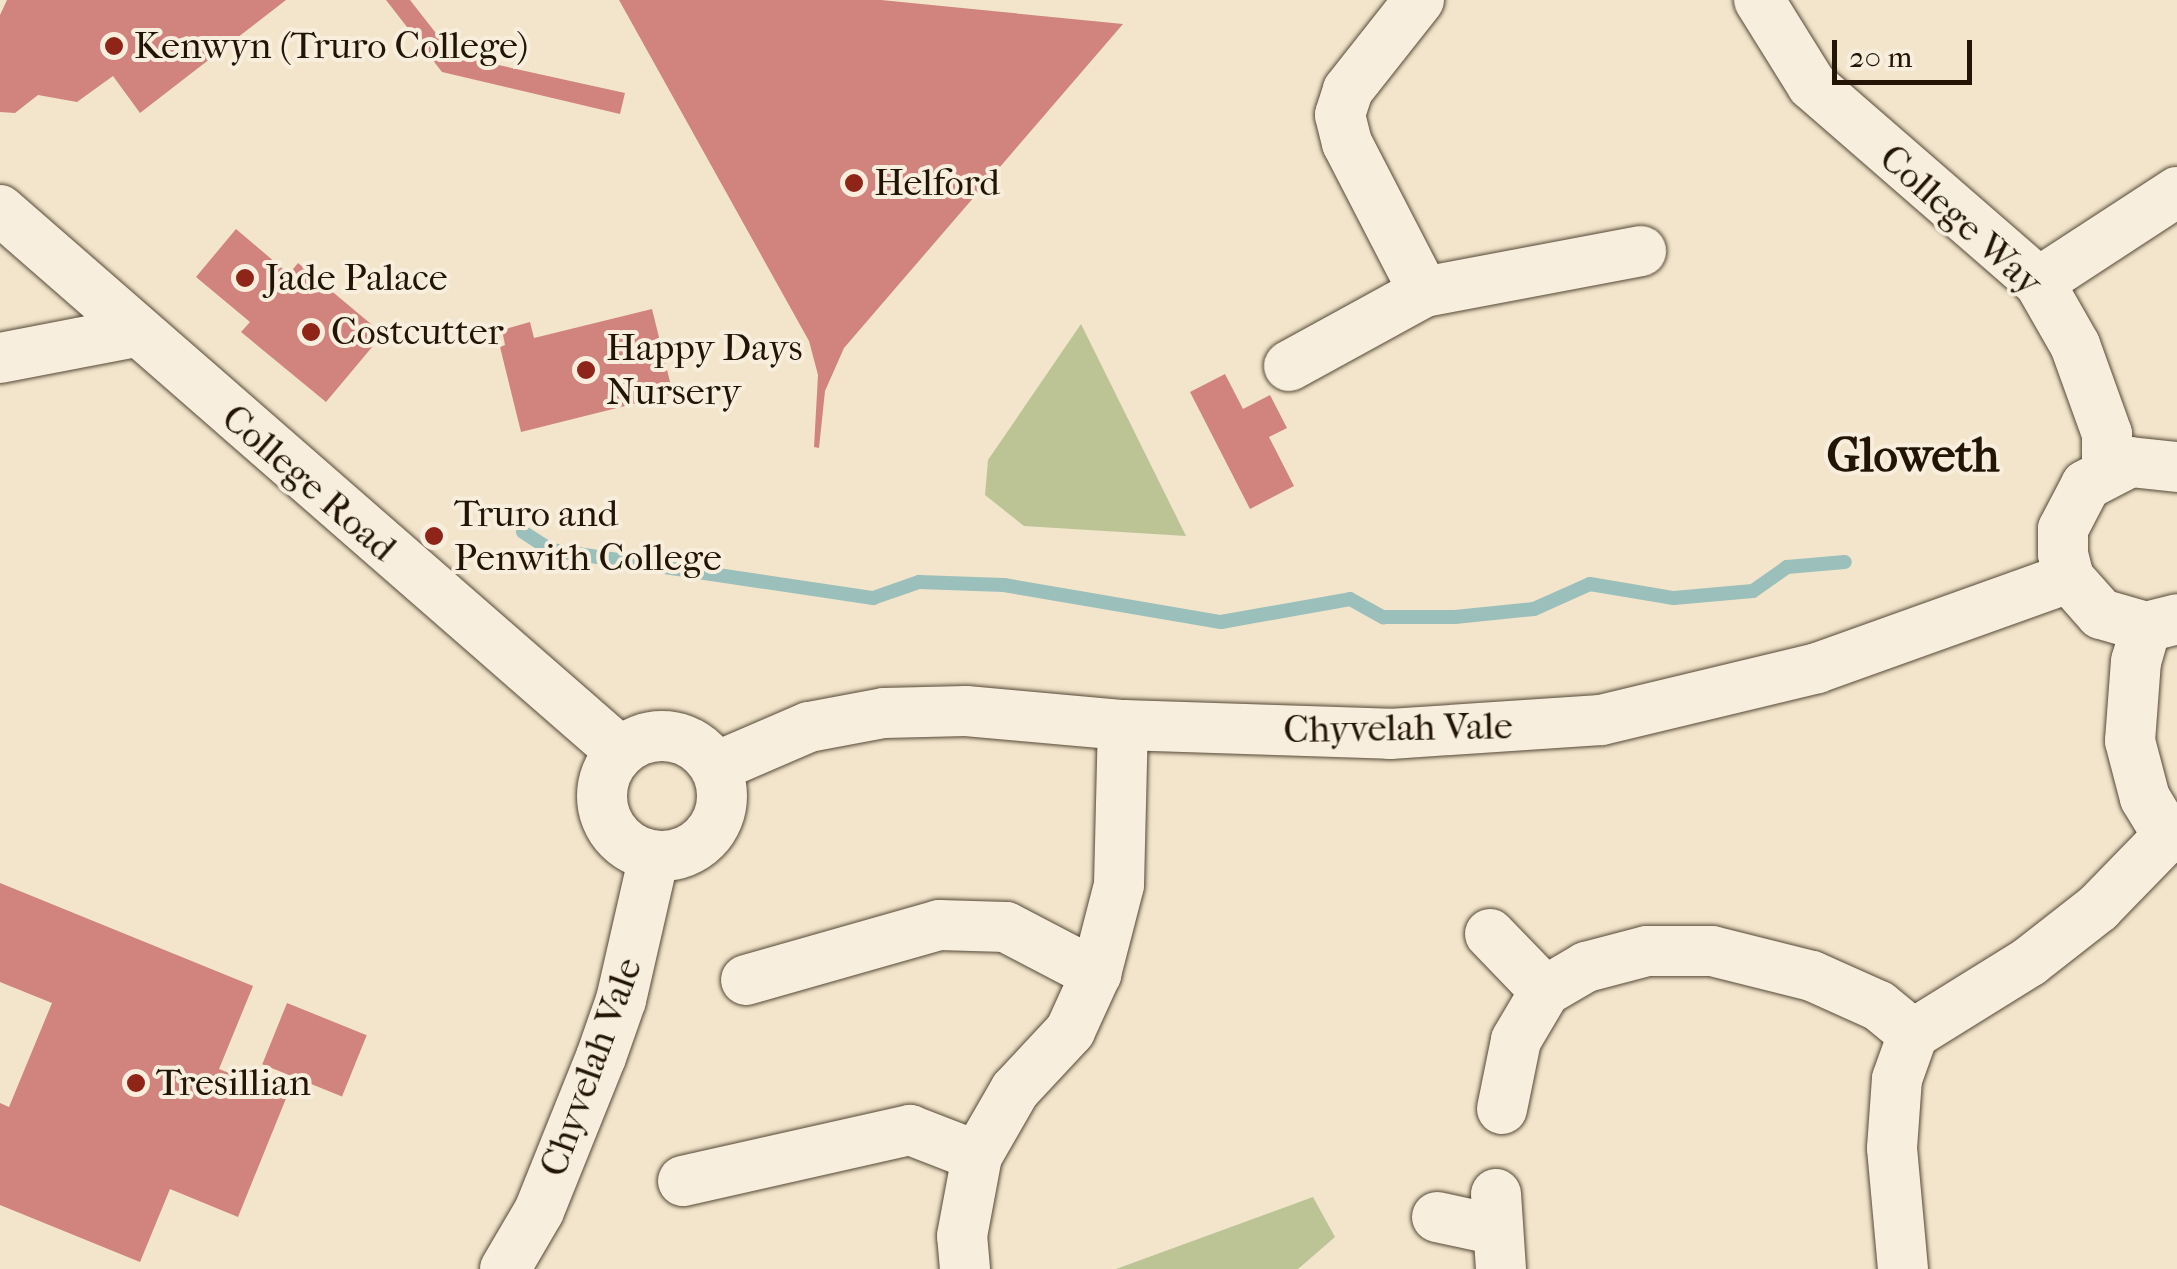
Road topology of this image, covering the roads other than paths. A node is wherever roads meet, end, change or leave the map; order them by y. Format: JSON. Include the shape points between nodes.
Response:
{"nodes":[{"id":1,"x":1420,"y":0,"type":"edge"},
{"id":2,"x":1759,"y":0,"type":"edge"},
{"id":3,"x":2177,"y":192,"type":"edge"},
{"id":4,"x":0,"y":210,"type":"edge"},
{"id":5,"x":1641,"y":250,"type":"dead end"},
{"id":6,"x":2039,"y":282,"type":"junction"},
{"id":7,"x":1424,"y":292,"type":"junction"},
{"id":8,"x":135,"y":332,"type":"junction"},
{"id":9,"x":0,"y":358,"type":"edge"},
{"id":10,"x":1289,"y":366,"type":"dead end"},
{"id":11,"x":2177,"y":467,"type":"edge"},
{"id":12,"x":2107,"y":470,"type":"junction"},
{"id":13,"x":2070,"y":578,"type":"junction"},
{"id":14,"x":2162,"y":623,"type":"edge"},
{"id":15,"x":1123,"y":725,"type":"junction"},
{"id":16,"x":621,"y":752,"type":"junction"},
{"id":17,"x":716,"y":767,"type":"junction"},
{"id":18,"x":2173,"y":837,"type":"edge"},
{"id":19,"x":654,"y":856,"type":"junction"},
{"id":20,"x":1490,"y":934,"type":"dead end"},
{"id":21,"x":1096,"y":974,"type":"junction"},
{"id":22,"x":746,"y":980,"type":"dead end"},
{"id":23,"x":1546,"y":992,"type":"junction"},
{"id":24,"x":1913,"y":1034,"type":"junction"},
{"id":25,"x":1502,"y":1109,"type":"dead end"},
{"id":26,"x":977,"y":1156,"type":"junction"},
{"id":27,"x":683,"y":1181,"type":"dead end"},
{"id":28,"x":1437,"y":1216,"type":"dead end"},
{"id":29,"x":1498,"y":1231,"type":"edge"},
{"id":30,"x":506,"y":1269,"type":"edge"},
{"id":31,"x":965,"y":1269,"type":"edge"},
{"id":32,"x":1903,"y":1269,"type":"edge"}],
"edges":[{"from":1,"to":7,"type":"street","via":[[1348,90],[1340,115],[1347,142]]},
{"from":2,"to":6,"type":"street","name":"College Way","via":[[1812,85]]},
{"from":3,"to":6,"type":"street"},
{"from":4,"to":8,"type":"street","name":"College Road"},
{"from":5,"to":7,"type":"street"},
{"from":6,"to":12,"type":"street","name":"College Way","via":[[2075,345],[2107,434]]},
{"from":7,"to":10,"type":"street"},
{"from":8,"to":9,"type":"street"},
{"from":8,"to":16,"type":"street","name":"College Road"},
{"from":11,"to":12,"type":"street","via":[[2130,462]]},
{"from":12,"to":13,"type":"street","via":[[2072,506],[2064,529]]},
{"from":13,"to":14,"type":"street","via":[[2101,614]]},
{"from":13,"to":15,"type":"street","name":"Chyvelah Vale","via":[[1817,668],[1601,720],[1390,734]]},
{"from":14,"to":18,"type":"street","via":[[2136,661],[2130,741],[2145,798]]},
{"from":15,"to":17,"type":"street","name":"Chyvelah Vale","via":[[966,711],[884,712],[808,726]]},
{"from":15,"to":21,"type":"street","via":[[1119,885]]},
{"from":16,"to":17,"type":"street","via":[[664,736],[684,740]]},
{"from":16,"to":19,"type":"street","via":[[603,784],[603,804],[622,840]]},
{"from":17,"to":19,"type":"street","via":[[721,807],[714,827],[682,853]]},
{"from":18,"to":24,"type":"street","via":[[2029,962]]},
{"from":19,"to":30,"type":"street","name":"Chyvelah Vale","via":[[601,1057],[539,1211]]},
{"from":20,"to":23,"type":"street"},
{"from":21,"to":22,"type":"street","via":[[1006,927],[939,924]]},
{"from":21,"to":26,"type":"street","via":[[1070,1031],[1015,1090]]},
{"from":23,"to":24,"type":"street","via":[[1586,966],[1647,950],[1712,951],[1812,976],[1879,1006]]},
{"from":23,"to":25,"type":"street","via":[[1516,1040]]},
{"from":24,"to":32,"type":"street","via":[[1898,1078],[1892,1148]]},
{"from":26,"to":27,"type":"street","via":[[910,1130]]},
{"from":26,"to":31,"type":"street","via":[[962,1236]]},
{"from":28,"to":29,"type":"street"}]}
